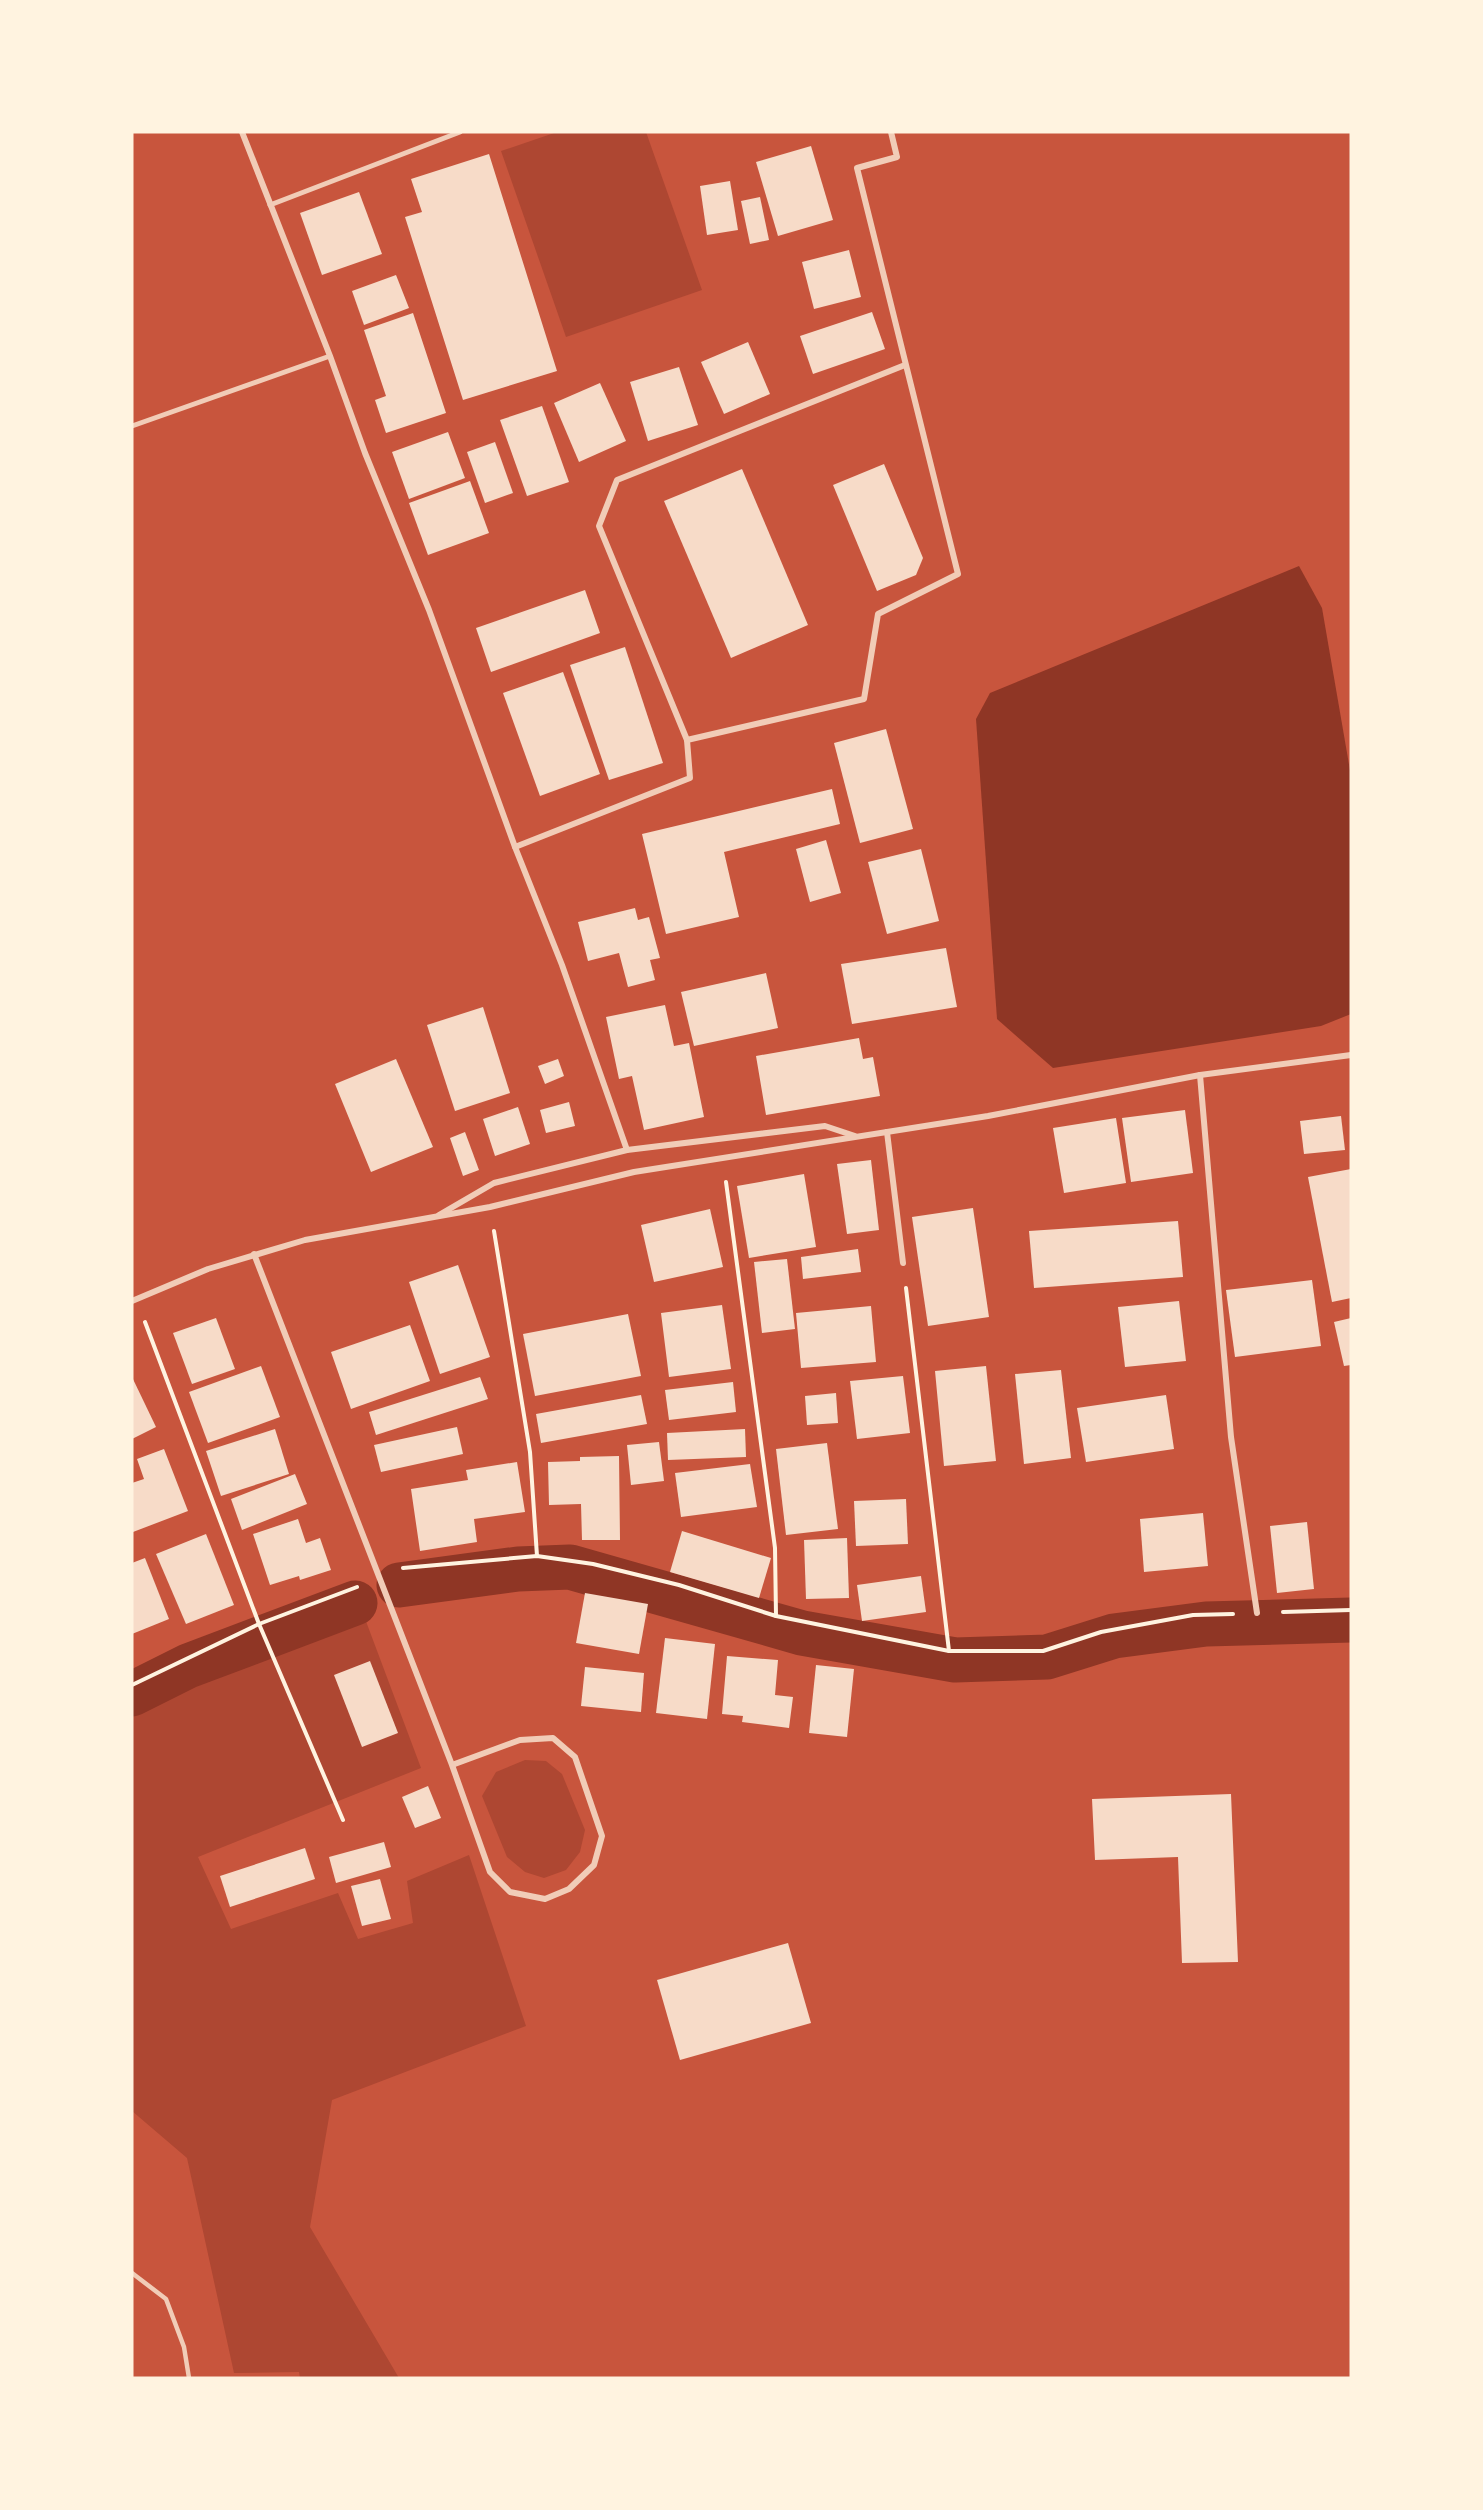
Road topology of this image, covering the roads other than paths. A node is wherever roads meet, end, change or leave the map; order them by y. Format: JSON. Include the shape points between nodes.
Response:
{"nodes":[{"id":1,"x":242,"y":132,"type":"edge"},
{"id":2,"x":460,"y":132,"type":"edge"},
{"id":3,"x":891,"y":132,"type":"edge"},
{"id":4,"x":270,"y":205,"type":"junction"},
{"id":5,"x":330,"y":356,"type":"junction"},
{"id":6,"x":905,"y":365,"type":"junction"},
{"id":7,"x":132,"y":426,"type":"edge"},
{"id":8,"x":687,"y":740,"type":"junction"},
{"id":9,"x":515,"y":847,"type":"junction"},
{"id":10,"x":1351,"y":1055,"type":"edge"},
{"id":11,"x":1200,"y":1075,"type":"junction"},
{"id":12,"x":886,"y":1132,"type":"junction"},
{"id":13,"x":856,"y":1137,"type":"junction"},
{"id":14,"x":627,"y":1150,"type":"junction"},
{"id":15,"x":439,"y":1215,"type":"junction"},
{"id":16,"x":254,"y":1254,"type":"junction"},
{"id":17,"x":903,"y":1263,"type":"road end"},
{"id":18,"x":134,"y":1300,"type":"edge"},
{"id":19,"x":1257,"y":1613,"type":"road end"},
{"id":20,"x":452,"y":1765,"type":"junction"},
{"id":21,"x":132,"y":2273,"type":"edge"},
{"id":22,"x":189,"y":2378,"type":"edge"}],
"edges":[{"from":1,"to":4,"type":"street"},
{"from":2,"to":4,"type":"street"},
{"from":3,"to":6,"type":"street","via":[[897,157],[857,168]]},
{"from":4,"to":5,"type":"street"},
{"from":5,"to":7,"type":"street"},
{"from":5,"to":9,"type":"street","via":[[429,610]]},
{"from":6,"to":8,"type":"street","via":[[958,574],[878,614],[864,699]]},
{"from":6,"to":8,"type":"street","via":[[617,480],[599,526]]},
{"from":8,"to":9,"type":"street","via":[[690,778]]},
{"from":9,"to":14,"type":"street","via":[[562,965]]},
{"from":10,"to":11,"type":"street"},
{"from":11,"to":12,"type":"street"},
{"from":11,"to":19,"type":"street","via":[[1231,1437]]},
{"from":12,"to":13,"type":"street"},
{"from":12,"to":17,"type":"street"},
{"from":13,"to":14,"type":"street","via":[[825,1126]]},
{"from":13,"to":15,"type":"street","via":[[634,1172],[490,1207]]},
{"from":14,"to":15,"type":"street","via":[[494,1183]]},
{"from":15,"to":16,"type":"street","via":[[304,1240]]},
{"from":16,"to":18,"type":"street"},
{"from":16,"to":20,"type":"street"},
{"from":20,"to":20,"type":"street","via":[[490,1872],[510,1892],[545,1899],[569,1888],[594,1865],[602,1836],[575,1757],[553,1738],[520,1740]]},
{"from":21,"to":22,"type":"lane","via":[[166,2299],[184,2347]]}]}
